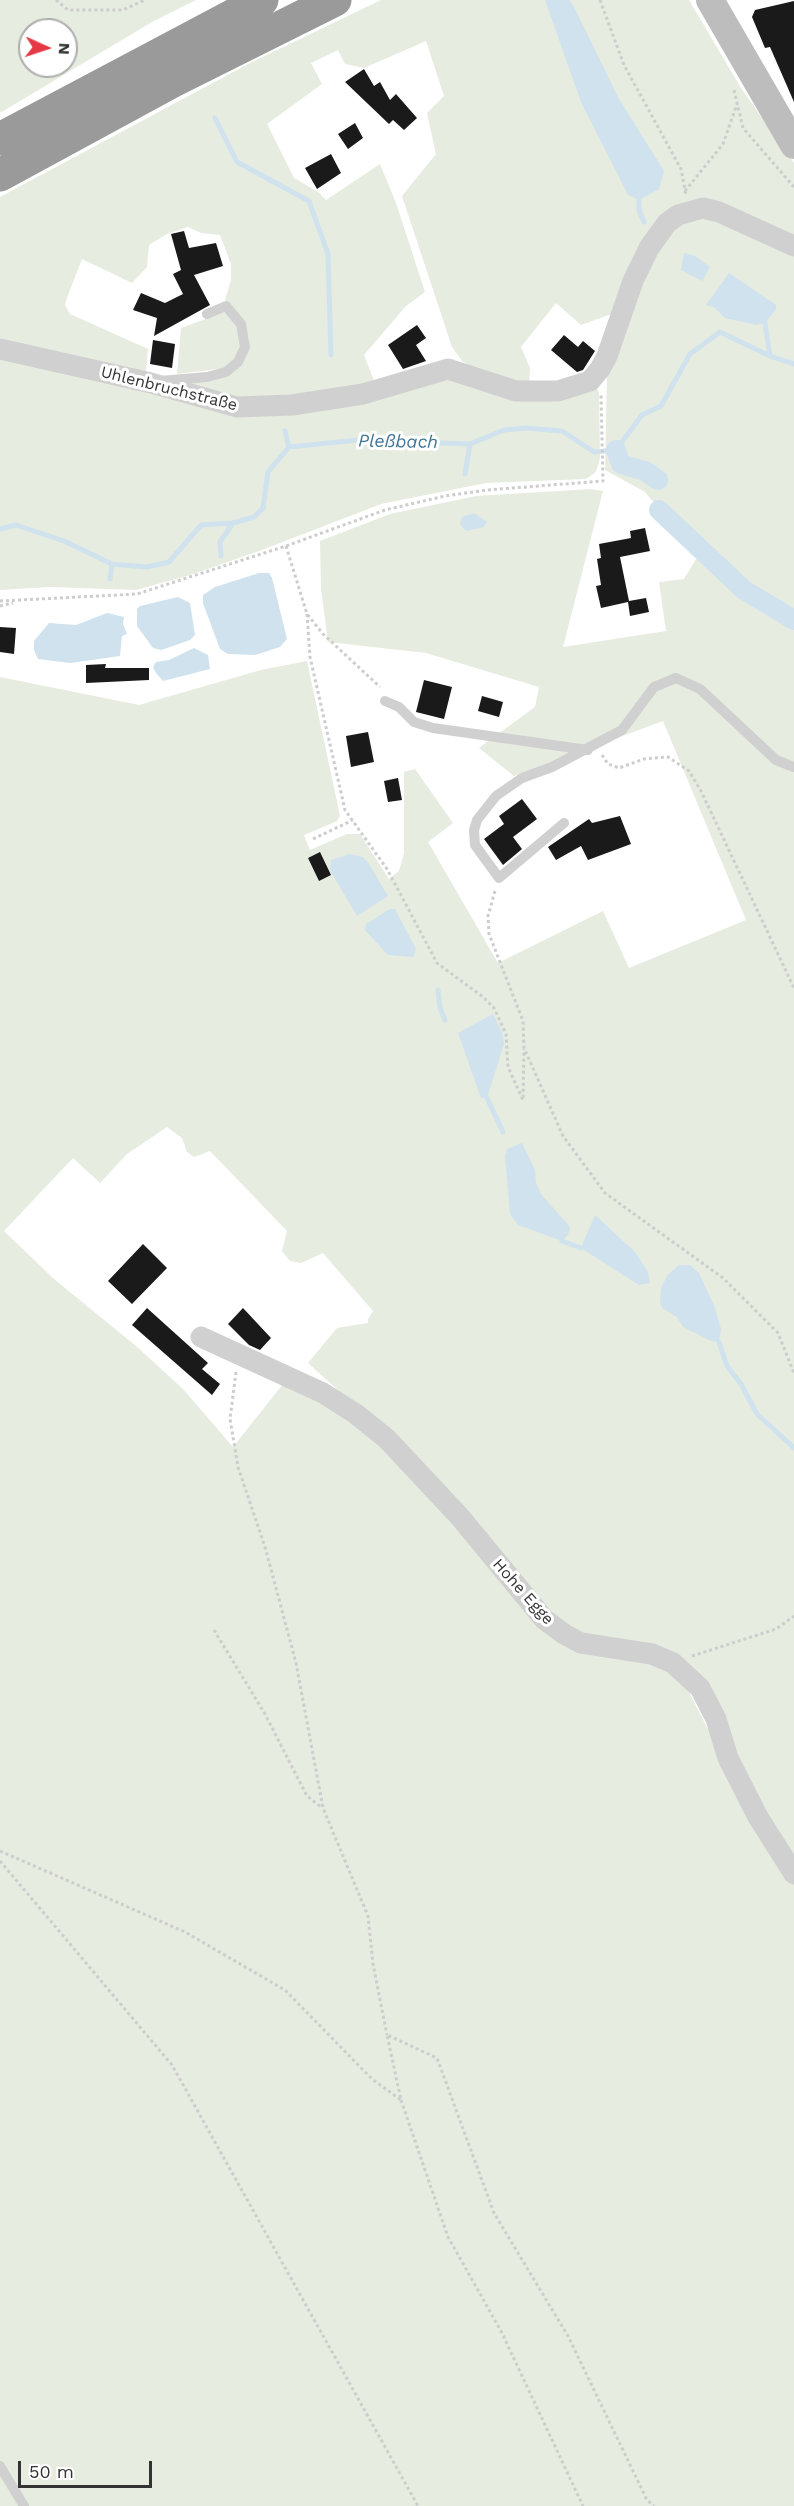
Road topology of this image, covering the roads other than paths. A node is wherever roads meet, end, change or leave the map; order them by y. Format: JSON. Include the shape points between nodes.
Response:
{"nodes":[{"id":1,"x":262,"y":0,"type":"edge"},
{"id":2,"x":335,"y":0,"type":"edge"},
{"id":3,"x":710,"y":0,"type":"edge"},
{"id":4,"x":0,"y":139,"type":"edge"},
{"id":5,"x":794,"y":145,"type":"edge"},
{"id":6,"x":0,"y":175,"type":"edge"},
{"id":7,"x":794,"y":246,"type":"edge"},
{"id":8,"x":207,"y":314,"type":"dead end"},
{"id":9,"x":0,"y":349,"type":"edge"},
{"id":10,"x":151,"y":382,"type":"junction"},
{"id":11,"x":385,"y":701,"type":"dead end"},
{"id":12,"x":588,"y":750,"type":"junction"},
{"id":13,"x":794,"y":767,"type":"edge"},
{"id":14,"x":564,"y":823,"type":"dead end"},
{"id":15,"x":201,"y":1337,"type":"dead end"},
{"id":16,"x":794,"y":1874,"type":"edge"},
{"id":17,"x":0,"y":2466,"type":"edge"},
{"id":18,"x":24,"y":2506,"type":"edge"}],
"edges":[{"from":1,"to":4,"type":"highway"},
{"from":2,"to":6,"type":"highway","via":[[173,81]]},
{"from":3,"to":5,"type":"main road"},
{"from":7,"to":10,"type":"street","name":"Uhlenbruchstraße","via":[[687,201],[649,248],[600,369],[590,381],[574,387],[537,393],[516,391],[448,369],[363,394],[237,407]]},
{"from":8,"to":10,"type":"lane","via":[[226,306],[241,324],[245,347],[238,362],[226,372],[207,377]]},
{"from":9,"to":10,"type":"street","name":"Uhlenbruchstraße"},
{"from":11,"to":12,"type":"lane","via":[[399,707],[414,722],[433,728]]},
{"from":12,"to":13,"type":"lane","via":[[622,730],[654,687],[676,678],[700,689],[776,760]]},
{"from":12,"to":14,"type":"lane","via":[[522,778],[496,796],[482,812],[474,830],[475,845],[499,878]]},
{"from":15,"to":16,"type":"street","name":"Hohe Egge","via":[[323,1393],[387,1439],[460,1517],[544,1619],[564,1634],[581,1643],[652,1654],[673,1663],[700,1688],[716,1719],[728,1758],[758,1817]]},
{"from":17,"to":18,"type":"lane"}]}
